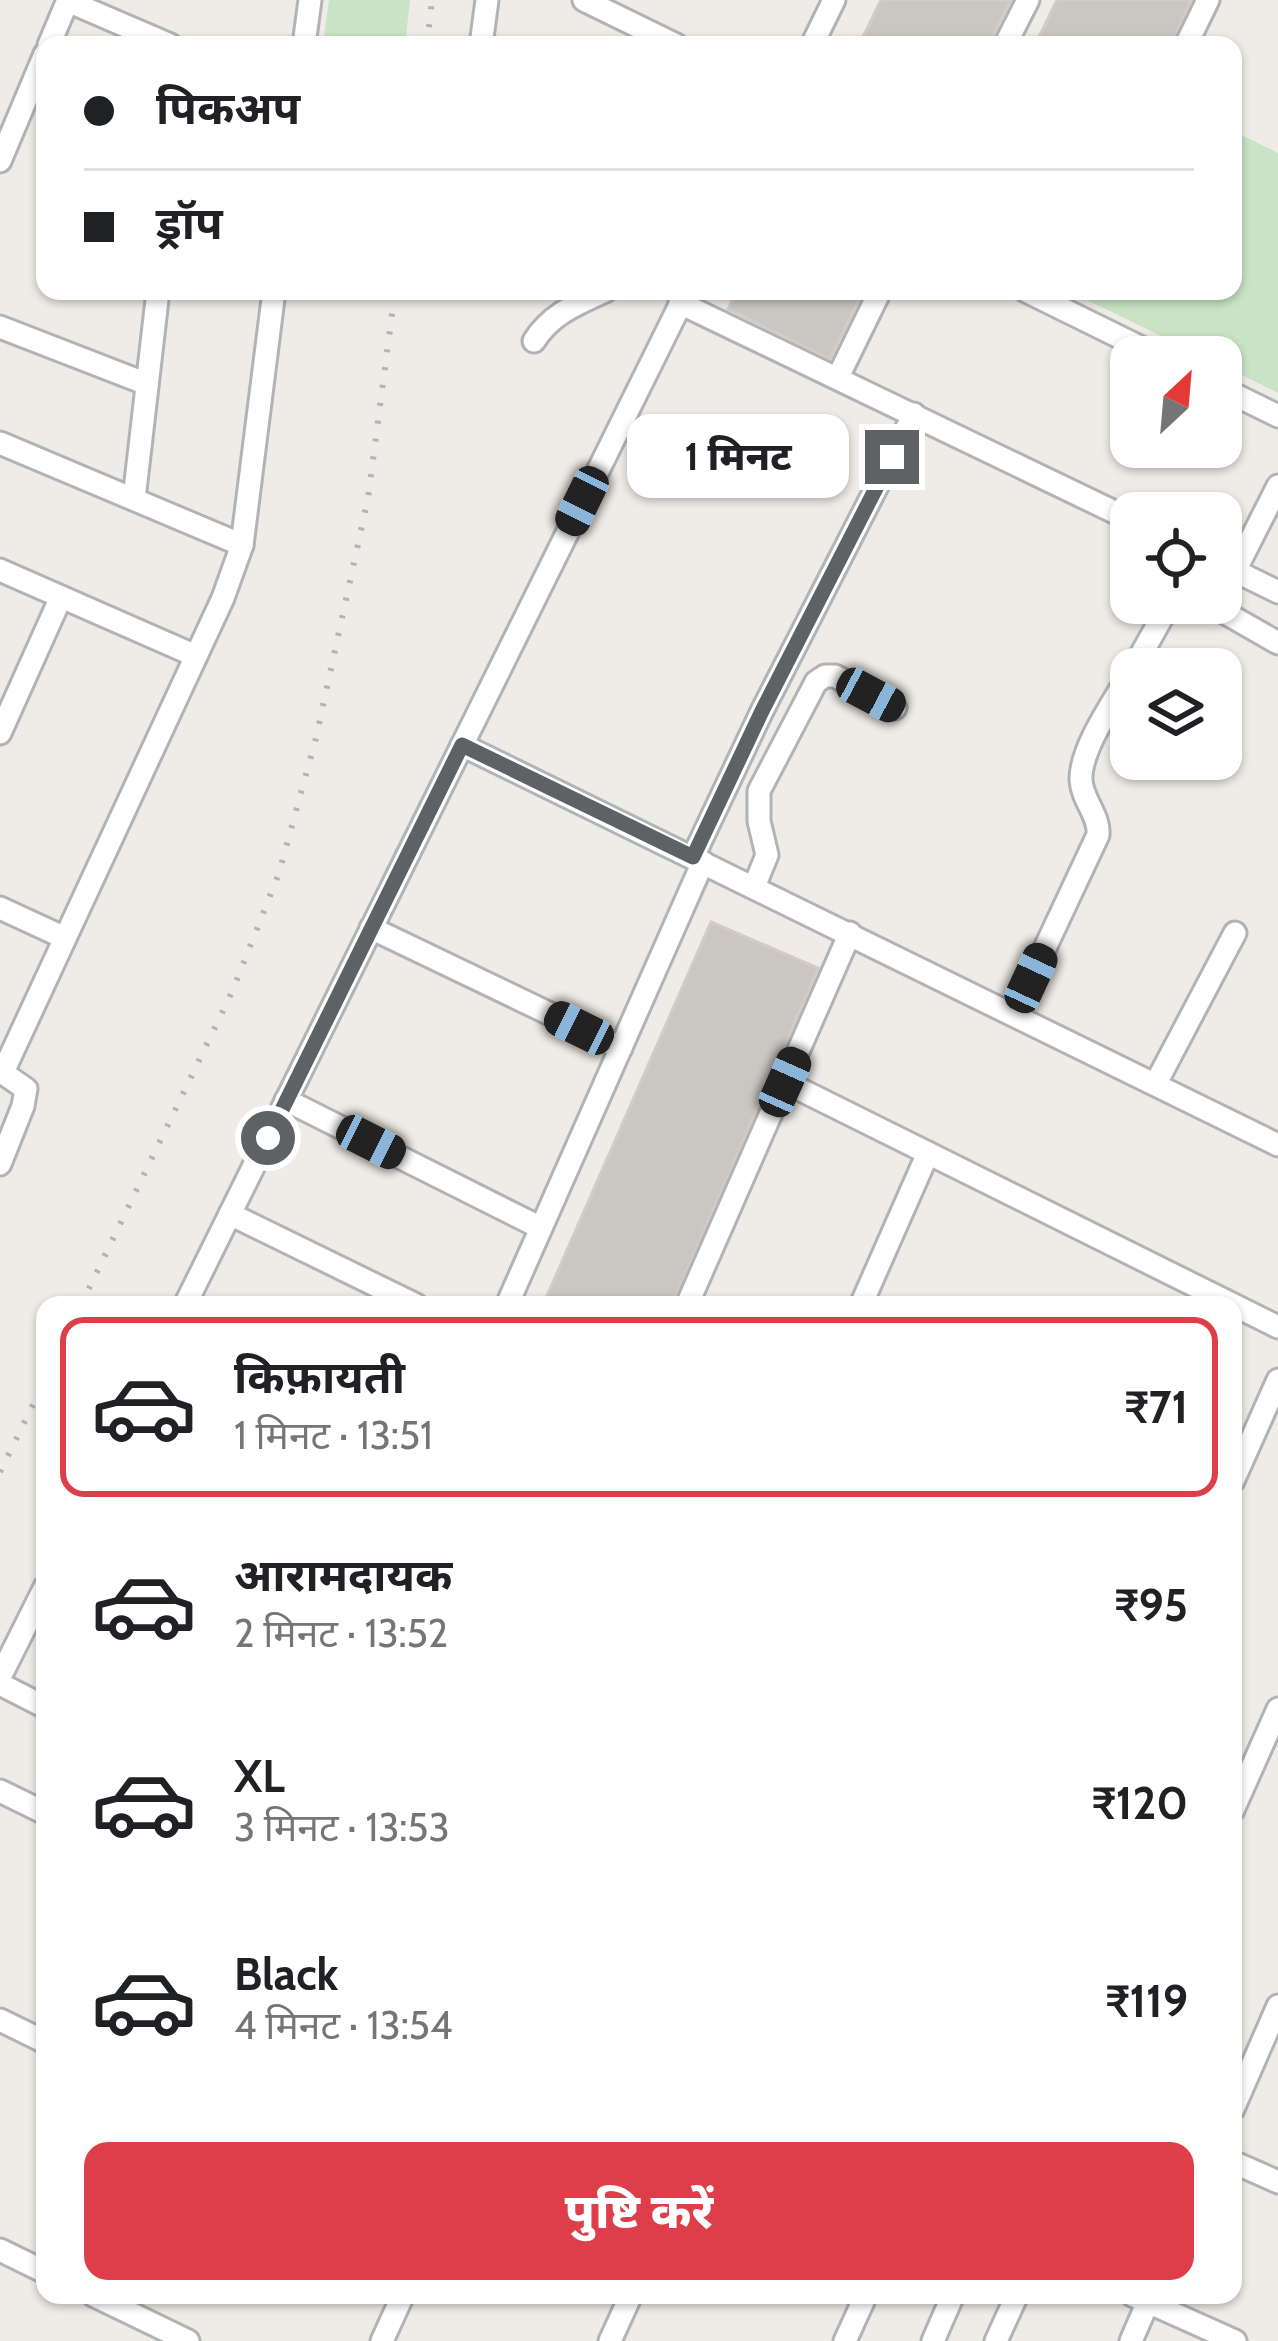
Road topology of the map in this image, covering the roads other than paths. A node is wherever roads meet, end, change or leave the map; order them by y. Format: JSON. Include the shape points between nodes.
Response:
{"nodes":[{"id":1,"x":68,"y":0,"type":"edge"},
{"id":2,"x":310,"y":0,"type":"edge"},
{"id":3,"x":487,"y":0,"type":"edge"},
{"id":4,"x":584,"y":0,"type":"edge"},
{"id":5,"x":834,"y":0,"type":"edge"},
{"id":6,"x":1028,"y":0,"type":"edge"},
{"id":7,"x":1208,"y":0,"type":"edge"},
{"id":8,"x":53,"y":36,"type":"edge"},
{"id":9,"x":150,"y":36,"type":"edge"},
{"id":10,"x":305,"y":36,"type":"edge"},
{"id":11,"x":482,"y":36,"type":"edge"},
{"id":12,"x":658,"y":36,"type":"edge"},
{"id":13,"x":816,"y":36,"type":"edge"},
{"id":14,"x":1010,"y":36,"type":"edge"},
{"id":15,"x":1190,"y":36,"type":"edge"},
{"id":16,"x":35,"y":108,"type":"edge"},
{"id":17,"x":0,"y":161,"type":"edge"},
{"id":18,"x":157,"y":300,"type":"edge"},
{"id":19,"x":273,"y":300,"type":"edge"},
{"id":20,"x":584,"y":300,"type":"edge"},
{"id":21,"x":682,"y":300,"type":"edge"},
{"id":22,"x":689,"y":300,"type":"edge"},
{"id":23,"x":876,"y":300,"type":"edge"},
{"id":24,"x":1064,"y":300,"type":"edge"},
{"id":25,"x":0,"y":327,"type":"edge"},
{"id":26,"x":1125,"y":336,"type":"edge"},
{"id":27,"x":534,"y":341,"type":"dead end"},
{"id":28,"x":838,"y":377,"type":"junction"},
{"id":29,"x":147,"y":384,"type":"junction"},
{"id":30,"x":1242,"y":398,"type":"edge"},
{"id":31,"x":914,"y":414,"type":"junction"},
{"id":32,"x":1278,"y":416,"type":"edge"},
{"id":33,"x":0,"y":443,"type":"edge"},
{"id":34,"x":1278,"y":486,"type":"edge"},
{"id":35,"x":134,"y":499,"type":"junction"},
{"id":36,"x":1110,"y":510,"type":"edge"},
{"id":37,"x":1242,"y":544,"type":"edge"},
{"id":38,"x":242,"y":545,"type":"junction"},
{"id":39,"x":0,"y":570,"type":"edge"},
{"id":40,"x":1242,"y":574,"type":"edge"},
{"id":41,"x":1278,"y":592,"type":"edge"},
{"id":42,"x":62,"y":597,"type":"junction"},
{"id":43,"x":1242,"y":623,"type":"edge"},
{"id":44,"x":1278,"y":644,"type":"edge"},
{"id":45,"x":196,"y":656,"type":"junction"},
{"id":46,"x":895,"y":708,"type":"dead end"},
{"id":47,"x":1110,"y":711,"type":"edge"},
{"id":48,"x":0,"y":731,"type":"edge"},
{"id":49,"x":462,"y":745,"type":"junction"},
{"id":50,"x":698,"y":860,"type":"junction"},
{"id":51,"x":754,"y":887,"type":"junction"},
{"id":52,"x":0,"y":908,"type":"edge"},
{"id":53,"x":371,"y":928,"type":"junction"},
{"id":54,"x":1235,"y":933,"type":"dead end"},
{"id":55,"x":850,"y":934,"type":"junction"},
{"id":56,"x":65,"y":938,"type":"junction"},
{"id":57,"x":1014,"y":1014,"type":"junction"},
{"id":58,"x":621,"y":1048,"type":"junction"},
{"id":59,"x":1,"y":1071,"type":"edge"},
{"id":60,"x":785,"y":1082,"type":"junction"},
{"id":61,"x":1156,"y":1083,"type":"junction"},
{"id":62,"x":286,"y":1100,"type":"junction"},
{"id":63,"x":1278,"y":1144,"type":"edge"},
{"id":64,"x":928,"y":1153,"type":"junction"},
{"id":65,"x":0,"y":1164,"type":"edge"},
{"id":66,"x":230,"y":1214,"type":"junction"},
{"id":67,"x":541,"y":1228,"type":"junction"},
{"id":68,"x":189,"y":1296,"type":"edge"},
{"id":69,"x":398,"y":1296,"type":"edge"},
{"id":70,"x":511,"y":1296,"type":"edge"},
{"id":71,"x":690,"y":1296,"type":"edge"},
{"id":72,"x":865,"y":1296,"type":"edge"},
{"id":73,"x":1216,"y":1296,"type":"edge"},
{"id":74,"x":1242,"y":1309,"type":"edge"},
{"id":75,"x":1278,"y":1327,"type":"edge"},
{"id":76,"x":1278,"y":1380,"type":"edge"},
{"id":77,"x":1242,"y":1461,"type":"edge"},
{"id":78,"x":36,"y":1606,"type":"edge"},
{"id":79,"x":0,"y":1681,"type":"edge"},
{"id":80,"x":36,"y":1702,"type":"edge"},
{"id":81,"x":1278,"y":1709,"type":"edge"},
{"id":82,"x":1254,"y":1762,"type":"junction"},
{"id":83,"x":1278,"y":1772,"type":"edge"},
{"id":84,"x":1242,"y":1789,"type":"edge"},
{"id":85,"x":0,"y":1791,"type":"edge"},
{"id":86,"x":36,"y":1809,"type":"edge"},
{"id":87,"x":1278,"y":2006,"type":"edge"},
{"id":88,"x":0,"y":2020,"type":"edge"},
{"id":89,"x":36,"y":2038,"type":"edge"},
{"id":90,"x":1242,"y":2088,"type":"edge"},
{"id":91,"x":1242,"y":2166,"type":"edge"},
{"id":92,"x":1278,"y":2182,"type":"edge"},
{"id":93,"x":0,"y":2250,"type":"edge"},
{"id":94,"x":36,"y":2268,"type":"edge"},
{"id":95,"x":112,"y":2304,"type":"edge"},
{"id":96,"x":399,"y":2304,"type":"edge"},
{"id":97,"x":627,"y":2304,"type":"edge"},
{"id":98,"x":862,"y":2304,"type":"edge"},
{"id":99,"x":949,"y":2304,"type":"edge"},
{"id":100,"x":1013,"y":2304,"type":"edge"},
{"id":101,"x":1142,"y":2304,"type":"edge"},
{"id":102,"x":1157,"y":2304,"type":"edge"},
{"id":103,"x":188,"y":2341,"type":"edge"},
{"id":104,"x":382,"y":2341,"type":"edge"},
{"id":105,"x":610,"y":2341,"type":"edge"},
{"id":106,"x":845,"y":2341,"type":"edge"},
{"id":107,"x":933,"y":2341,"type":"edge"},
{"id":108,"x":996,"y":2341,"type":"edge"},
{"id":109,"x":1131,"y":2341,"type":"edge"},
{"id":110,"x":1234,"y":2341,"type":"edge"}],
"edges":[{"from":1,"to":8,"type":"street"},
{"from":1,"to":9,"type":"street"},
{"from":2,"to":10,"type":"street"},
{"from":3,"to":11,"type":"street"},
{"from":4,"to":12,"type":"street"},
{"from":5,"to":13,"type":"street"},
{"from":6,"to":14,"type":"street"},
{"from":7,"to":15,"type":"street"},
{"from":16,"to":17,"type":"street"},
{"from":18,"to":29,"type":"street"},
{"from":19,"to":38,"type":"street"},
{"from":20,"to":27,"type":"street"},
{"from":21,"to":49,"type":"street"},
{"from":22,"to":28,"type":"street"},
{"from":23,"to":28,"type":"street"},
{"from":24,"to":26,"type":"street"},
{"from":25,"to":29,"type":"street"},
{"from":28,"to":31,"type":"street"},
{"from":29,"to":35,"type":"street"},
{"from":30,"to":32,"type":"street"},
{"from":31,"to":36,"type":"street"},
{"from":31,"to":50,"type":"street","via":[[762,711]]},
{"from":33,"to":35,"type":"street"},
{"from":34,"to":37,"type":"street"},
{"from":35,"to":38,"type":"street"},
{"from":38,"to":45,"type":"street"},
{"from":39,"to":42,"type":"street"},
{"from":40,"to":41,"type":"street"},
{"from":42,"to":45,"type":"street"},
{"from":42,"to":48,"type":"street"},
{"from":43,"to":44,"type":"street"},
{"from":45,"to":56,"type":"street"},
{"from":46,"to":51,"type":"street","via":[[835,676],[816,682],[759,790],[767,855]]},
{"from":47,"to":57,"type":"street","via":[[1081,775],[1098,836]]},
{"from":49,"to":50,"type":"street"},
{"from":49,"to":53,"type":"street"},
{"from":50,"to":51,"type":"street"},
{"from":50,"to":58,"type":"street"},
{"from":51,"to":55,"type":"street"},
{"from":52,"to":56,"type":"street"},
{"from":53,"to":58,"type":"street"},
{"from":53,"to":62,"type":"street"},
{"from":54,"to":61,"type":"street"},
{"from":55,"to":57,"type":"street"},
{"from":55,"to":60,"type":"street"},
{"from":56,"to":59,"type":"street"},
{"from":57,"to":61,"type":"street"},
{"from":58,"to":67,"type":"street"},
{"from":59,"to":65,"type":"street","via":[[26,1096]]},
{"from":60,"to":64,"type":"street"},
{"from":60,"to":71,"type":"street"},
{"from":61,"to":63,"type":"street"},
{"from":62,"to":66,"type":"street"},
{"from":62,"to":67,"type":"street"},
{"from":64,"to":72,"type":"street"},
{"from":64,"to":73,"type":"street"},
{"from":66,"to":68,"type":"street"},
{"from":66,"to":69,"type":"street"},
{"from":67,"to":70,"type":"street"},
{"from":74,"to":75,"type":"street"},
{"from":76,"to":77,"type":"street"},
{"from":78,"to":79,"type":"street"},
{"from":79,"to":80,"type":"street"},
{"from":81,"to":82,"type":"street"},
{"from":82,"to":83,"type":"street"},
{"from":82,"to":84,"type":"street"},
{"from":85,"to":86,"type":"street"},
{"from":87,"to":90,"type":"street"},
{"from":88,"to":89,"type":"street"},
{"from":91,"to":92,"type":"street"},
{"from":93,"to":94,"type":"street"},
{"from":95,"to":103,"type":"street"},
{"from":96,"to":104,"type":"street"},
{"from":97,"to":105,"type":"street"},
{"from":98,"to":106,"type":"street"},
{"from":99,"to":107,"type":"street"},
{"from":100,"to":108,"type":"street"},
{"from":101,"to":109,"type":"street"},
{"from":102,"to":110,"type":"street"}]}
